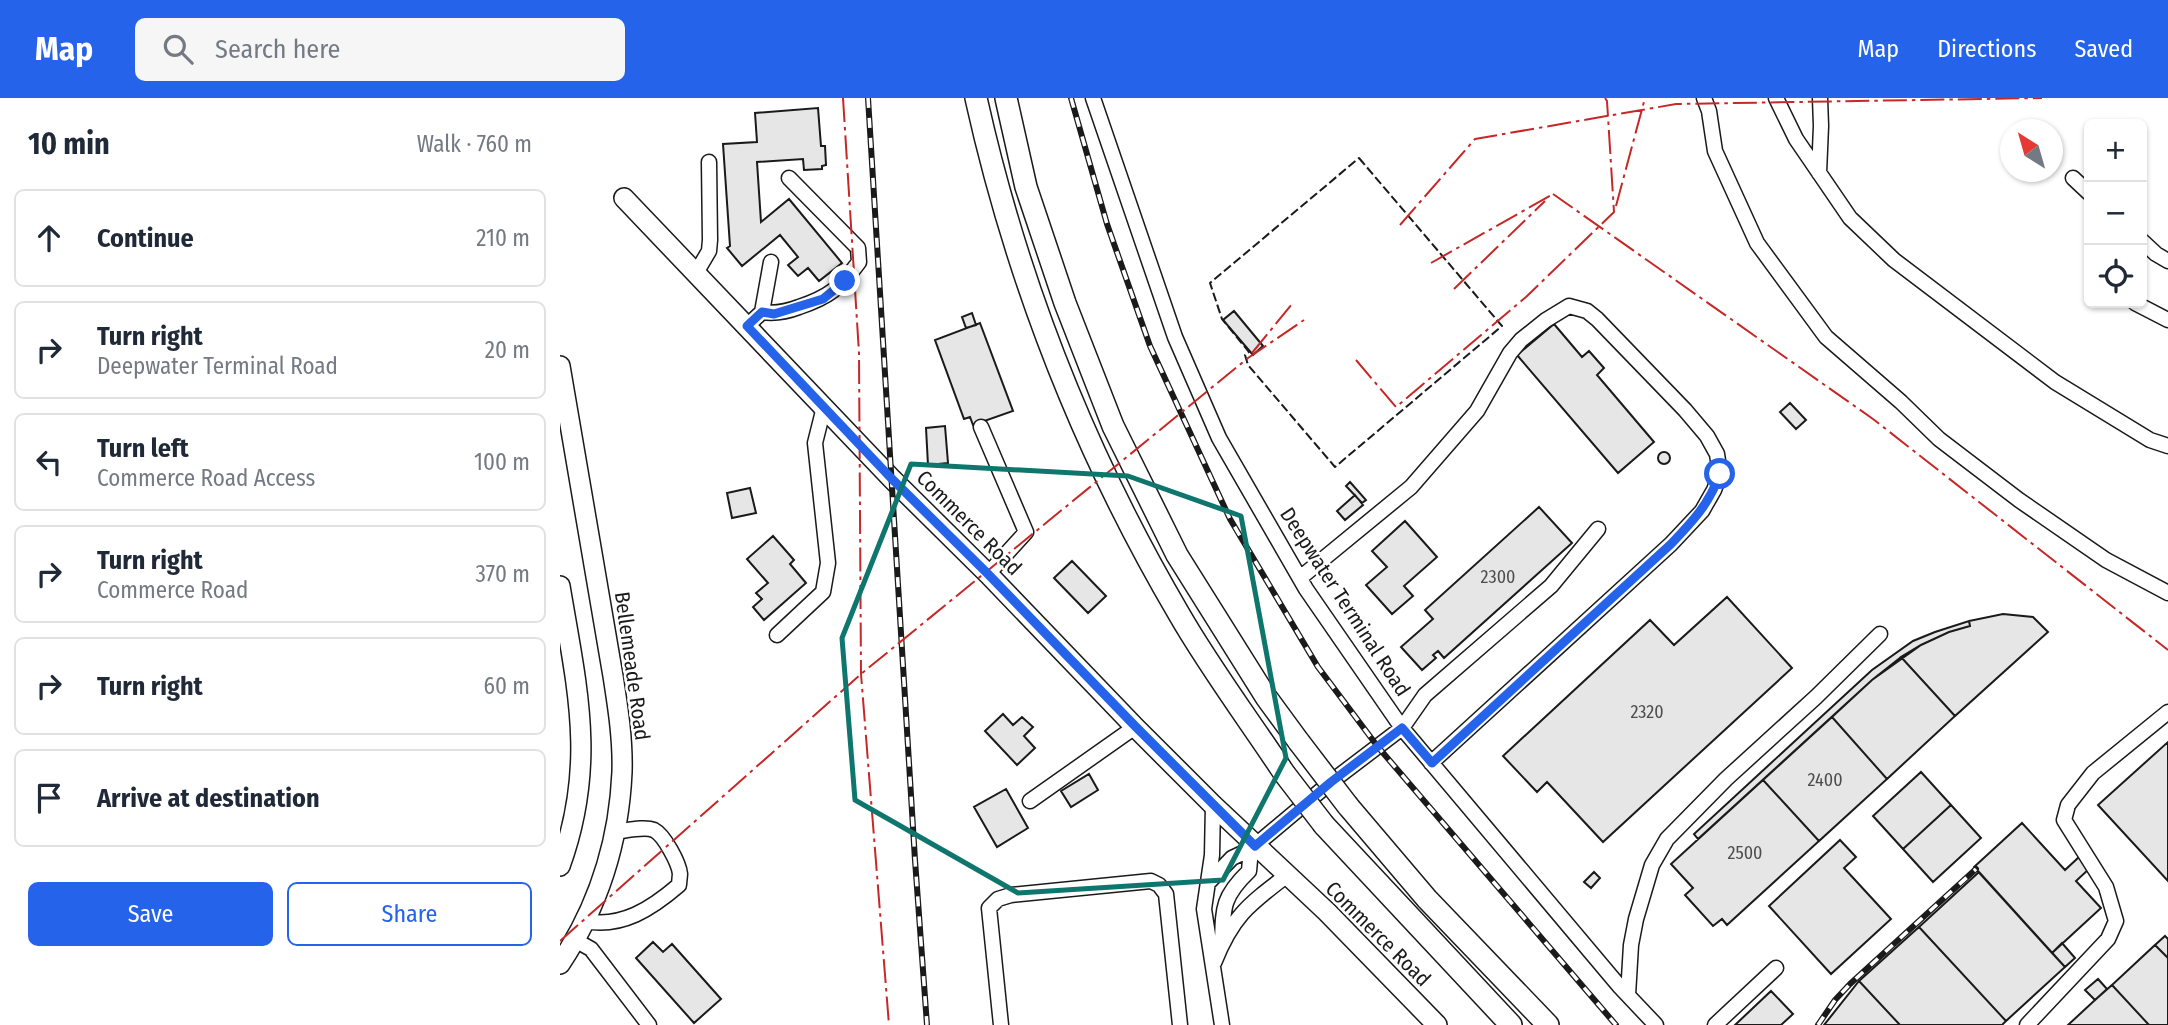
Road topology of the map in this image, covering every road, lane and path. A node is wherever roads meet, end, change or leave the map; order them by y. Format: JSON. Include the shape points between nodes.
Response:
{"nodes":[{"id":1,"x":976,"y":98,"type":"edge"},
{"id":2,"x":1006,"y":98,"type":"edge"},
{"id":3,"x":1093,"y":98,"type":"edge"},
{"id":4,"x":1704,"y":98,"type":"edge"},
{"id":5,"x":1776,"y":98,"type":"edge"},
{"id":6,"x":1820,"y":98,"type":"edge"},
{"id":7,"x":709,"y":162,"type":"dead end"},
{"id":8,"x":1819,"y":173,"type":"junction"},
{"id":9,"x":789,"y":178,"type":"dead end"},
{"id":10,"x":2073,"y":178,"type":"dead end"},
{"id":11,"x":2084,"y":188,"type":"edge"},
{"id":12,"x":624,"y":198,"type":"dead end"},
{"id":13,"x":2146,"y":245,"type":"edge"},
{"id":14,"x":2168,"y":261,"type":"edge"},
{"id":15,"x":771,"y":262,"type":"dead end"},
{"id":16,"x":690,"y":266,"type":"junction"},
{"id":17,"x":2145,"y":308,"type":"edge"},
{"id":18,"x":762,"y":312,"type":"junction"},
{"id":19,"x":2168,"y":320,"type":"edge"},
{"id":20,"x":747,"y":326,"type":"junction"},
{"id":21,"x":560,"y":367,"type":"edge"},
{"id":22,"x":824,"y":407,"type":"junction"},
{"id":23,"x":981,"y":427,"type":"dead end"},
{"id":24,"x":2168,"y":446,"type":"edge"},
{"id":25,"x":1598,"y":528,"type":"dead end"},
{"id":26,"x":988,"y":574,"type":"junction"},
{"id":27,"x":1300,"y":578,"type":"junction"},
{"id":28,"x":560,"y":586,"type":"edge"},
{"id":29,"x":2168,"y":593,"type":"edge"},
{"id":30,"x":1880,"y":634,"type":"dead end"},
{"id":31,"x":777,"y":635,"type":"dead end"},
{"id":32,"x":2168,"y":712,"type":"edge"},
{"id":33,"x":1135,"y":726,"type":"junction"},
{"id":34,"x":1402,"y":728,"type":"junction"},
{"id":35,"x":1432,"y":763,"type":"junction"},
{"id":36,"x":1030,"y":801,"type":"dead end"},
{"id":37,"x":1213,"y":805,"type":"junction"},
{"id":38,"x":614,"y":832,"type":"junction"},
{"id":39,"x":1253,"y":847,"type":"junction"},
{"id":40,"x":560,"y":866,"type":"edge"},
{"id":41,"x":1286,"y":876,"type":"junction"},
{"id":42,"x":1208,"y":883,"type":"junction"},
{"id":43,"x":585,"y":921,"type":"junction"},
{"id":44,"x":575,"y":940,"type":"junction"},
{"id":45,"x":1222,"y":945,"type":"junction"},
{"id":46,"x":560,"y":964,"type":"edge"},
{"id":47,"x":1214,"y":965,"type":"junction"},
{"id":48,"x":1776,"y":968,"type":"dead end"},
{"id":49,"x":1628,"y":995,"type":"junction"},
{"id":50,"x":649,"y":1025,"type":"edge"},
{"id":51,"x":1001,"y":1025,"type":"edge"},
{"id":52,"x":1180,"y":1025,"type":"edge"},
{"id":53,"x":1222,"y":1025,"type":"edge"},
{"id":54,"x":1425,"y":1025,"type":"edge"},
{"id":55,"x":1437,"y":1025,"type":"edge"},
{"id":56,"x":1511,"y":1025,"type":"edge"},
{"id":57,"x":1548,"y":1025,"type":"edge"},
{"id":58,"x":1656,"y":1025,"type":"edge"},
{"id":59,"x":1715,"y":1025,"type":"edge"},
{"id":60,"x":2027,"y":1025,"type":"edge"}],
"edges":[{"from":1,"to":56,"type":"highway","bridge":true,"via":[[990,160],[1057,365],[1115,494],[1179,614],[1284,773],[1324,825]]},
{"from":2,"to":57,"type":"highway","bridge":true,"via":[[1026,187],[1065,303],[1113,426],[1177,555],[1266,697],[1348,806],[1427,899]]},
{"from":3,"to":27,"type":"street","name":"Deepwater Terminal Road","via":[[1175,337],[1219,438]]},
{"from":4,"to":29,"type":"street","via":[[1715,151],[1757,243],[1826,337],[1939,439],[2019,500],[2106,560]]},
{"from":5,"to":8,"type":"street"},
{"from":6,"to":8,"type":"street"},
{"from":7,"to":16,"type":"street","via":[[709,251]]},
{"from":8,"to":24,"type":"street","via":[[1850,218],[1894,260],[2055,382],[2150,440]]},
{"from":9,"to":18,"type":"street","via":[[858,248],[859,262],[823,299],[774,314]]},
{"from":10,"to":11,"type":"street"},
{"from":12,"to":16,"type":"main road","name":"Commerce Road"},
{"from":13,"to":14,"type":"street"},
{"from":15,"to":18,"type":"street"},
{"from":16,"to":20,"type":"main road","name":"Commerce Road"},
{"from":17,"to":19,"type":"street"},
{"from":18,"to":20,"type":"street"},
{"from":20,"to":22,"type":"main road","name":"Commerce Road"},
{"from":21,"to":38,"type":"main road","name":"Bellemeade Road","via":[[620,723],[622,771]]},
{"from":22,"to":26,"type":"main road","name":"Commerce Road"},
{"from":22,"to":31,"type":"street","via":[[815,443],[828,563],[823,592]]},
{"from":23,"to":26,"type":"street","via":[[1026,532]]},
{"from":25,"to":34,"type":"street","via":[[1550,586],[1426,695]]},
{"from":26,"to":33,"type":"main road","name":"Commerce Road"},
{"from":27,"to":34,"type":"street","name":"Deepwater Terminal Road"},
{"from":27,"to":35,"type":"street","via":[[1411,487],[1477,411],[1516,346],[1569,306],[1597,319],[1707,436],[1717,454],[1720,474],[1702,511]]},
{"from":28,"to":40,"type":"main road","via":[[582,734],[578,803]]},
{"from":30,"to":49,"type":"street","via":[[1667,839],[1652,865],[1636,919]]},
{"from":32,"to":60,"type":"street","via":[[2093,774],[2067,805],[2064,820],[2106,887],[2116,921],[2108,939]]},
{"from":33,"to":36,"type":"street"},
{"from":33,"to":37,"type":"main road","name":"Commerce Road"},
{"from":34,"to":35,"type":"street","name":"Deepwater Terminal Road"},
{"from":34,"to":39,"type":"street"},
{"from":35,"to":49,"type":"street","name":"Deepwater Terminal Road"},
{"from":37,"to":39,"type":"main road","name":"Commerce Road"},
{"from":37,"to":42,"type":"street"},
{"from":38,"to":43,"type":"main road","name":"Bellemeade Road","via":[[607,865]]},
{"from":38,"to":43,"type":"street","via":[[655,831],[676,859],[678,885],[661,900],[619,921]]},
{"from":39,"to":41,"type":"main road","name":"Commerce Road"},
{"from":39,"to":42,"type":"street","via":[[1232,858]]},
{"from":39,"to":45,"type":"street","via":[[1249,871],[1223,906]]},
{"from":41,"to":45,"type":"street","via":[[1239,915]]},
{"from":41,"to":54,"type":"main road","name":"Commerce Road","via":[[1310,910]]},
{"from":41,"to":55,"type":"main road","name":"Commerce Road"},
{"from":42,"to":47,"type":"street","via":[[1204,909]]},
{"from":43,"to":44,"type":"main road","name":"Bellemeade Road"},
{"from":44,"to":46,"type":"main road","name":"Bellemeade Road"},
{"from":44,"to":50,"type":"street","via":[[591,949]]},
{"from":45,"to":47,"type":"street"},
{"from":47,"to":53,"type":"street"},
{"from":48,"to":59,"type":"street"},
{"from":49,"to":58,"type":"street","name":"Deepwater Terminal Road"},
{"from":51,"to":52,"type":"street","via":[[989,908],[1011,895],[1151,881],[1166,894]]}]}
